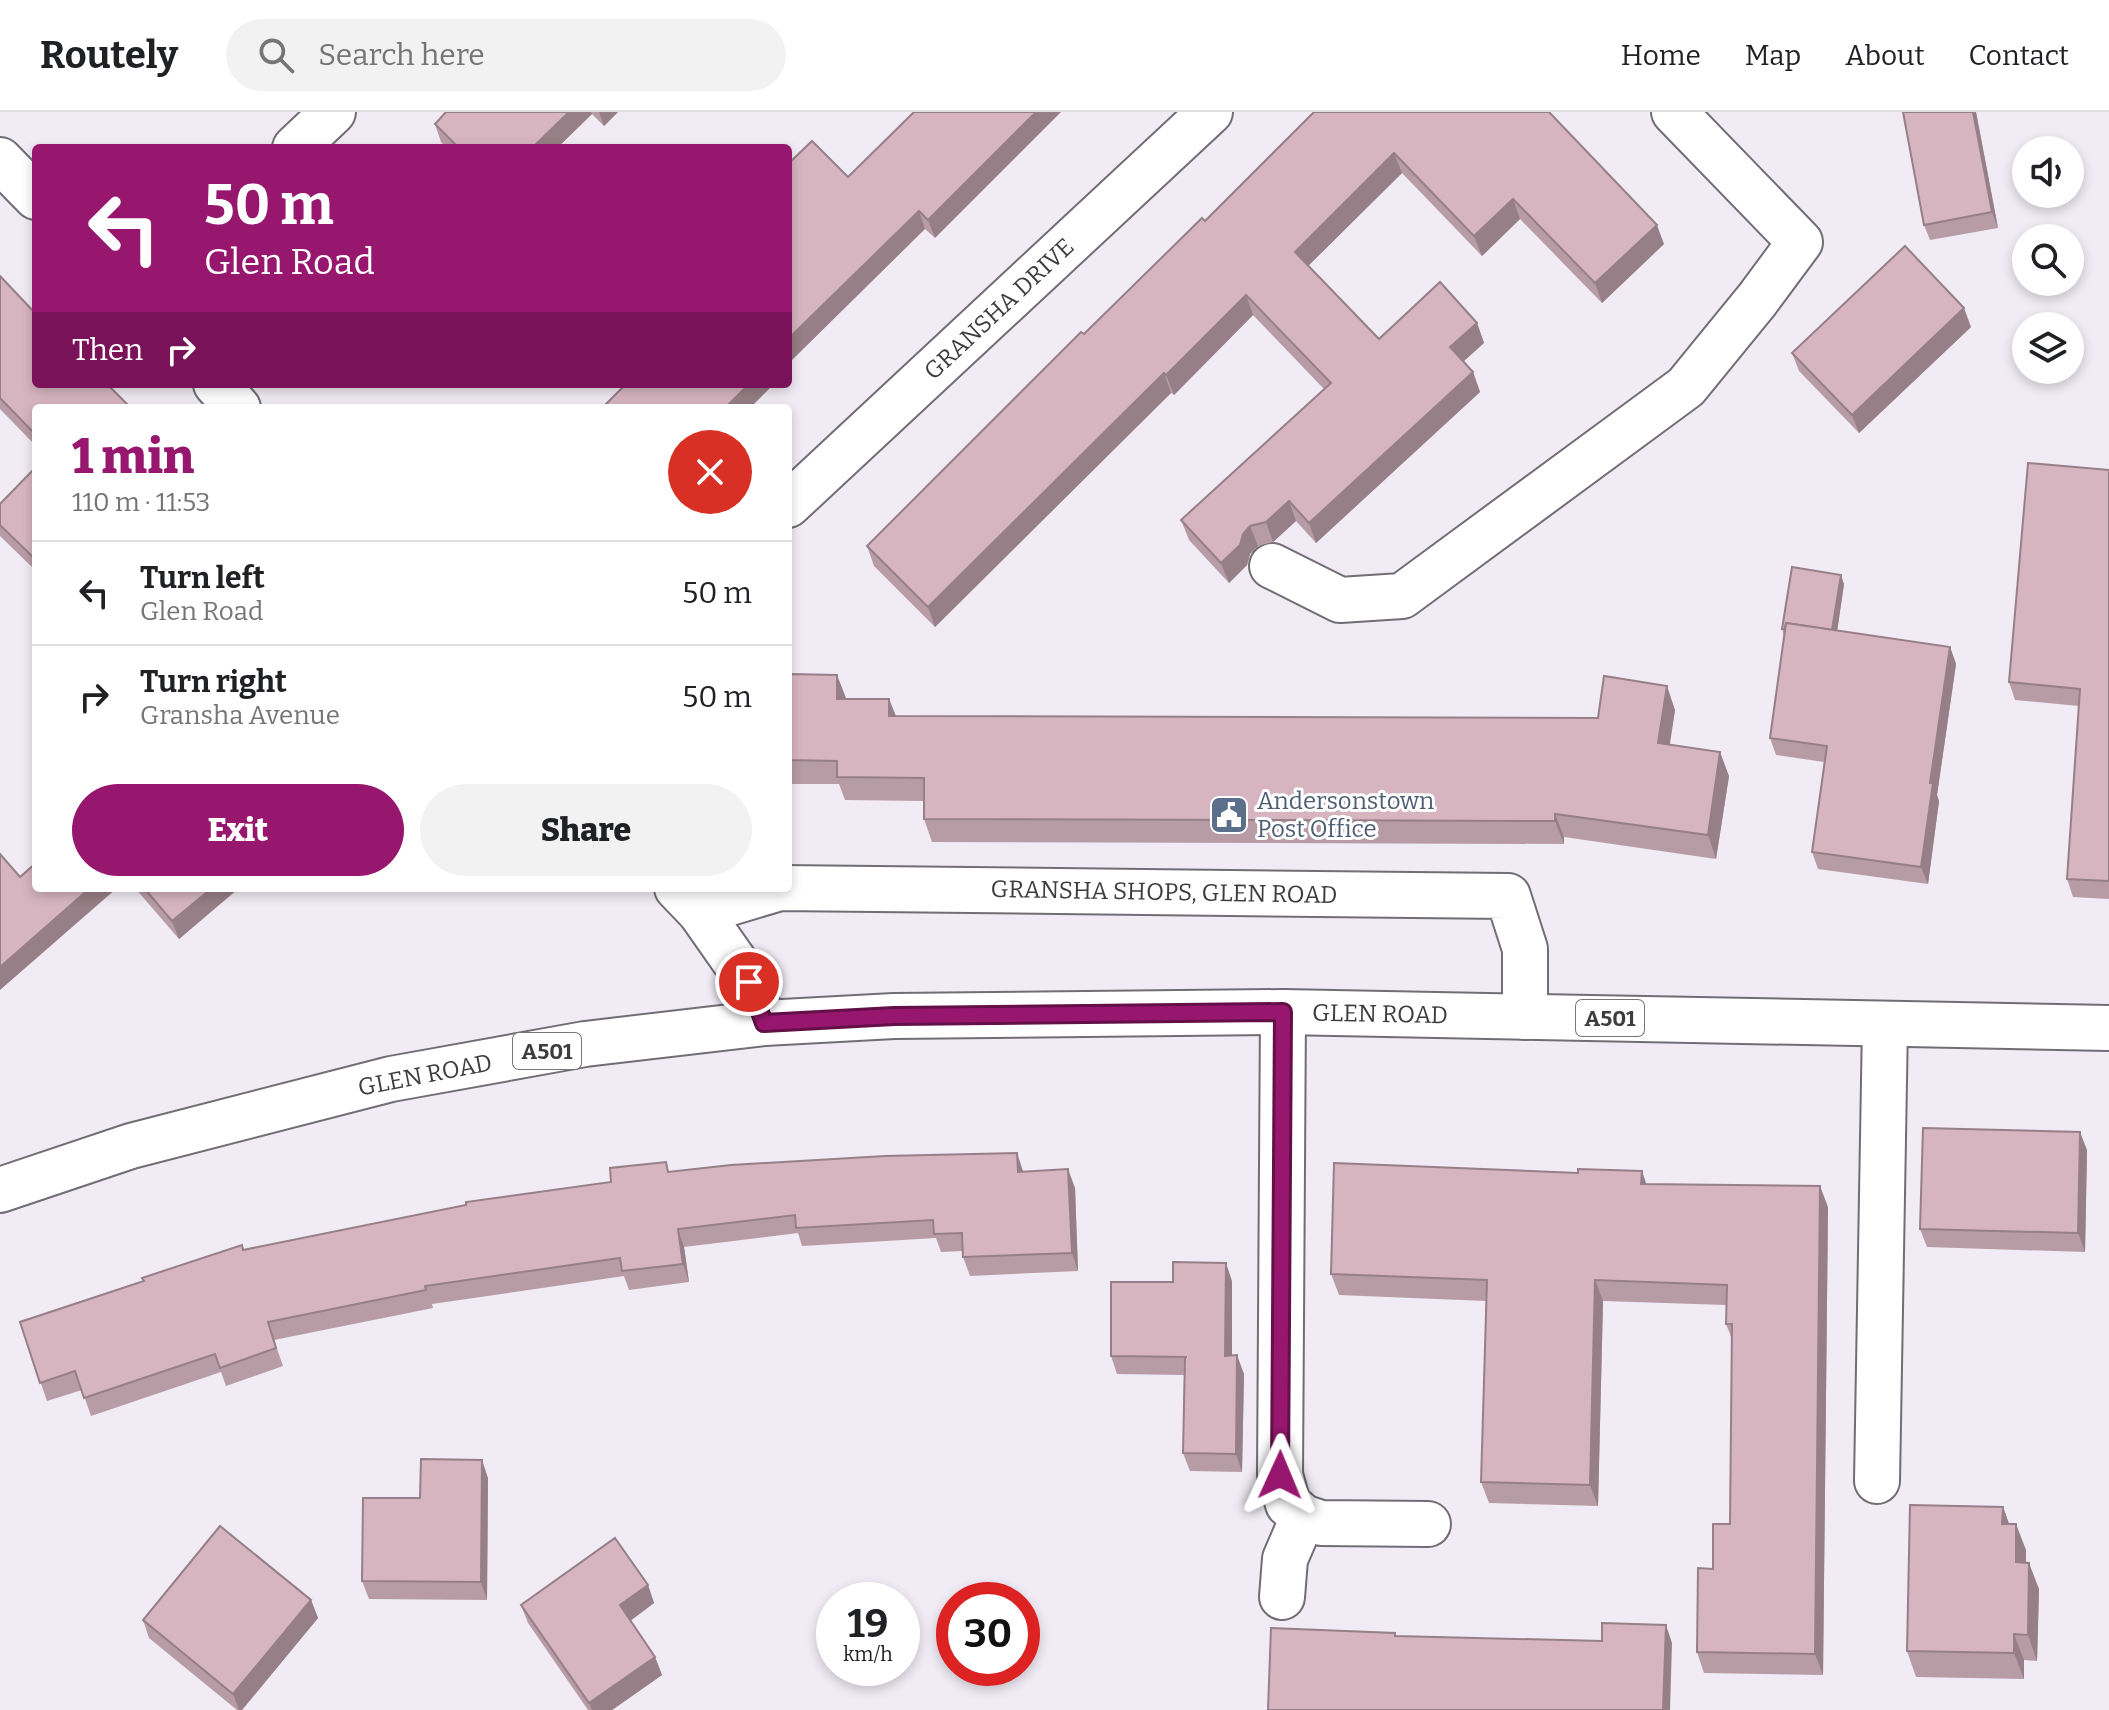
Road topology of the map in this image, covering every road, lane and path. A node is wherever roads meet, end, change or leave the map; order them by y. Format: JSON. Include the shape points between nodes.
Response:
{"nodes":[{"id":1,"x":333,"y":112,"type":"edge"},
{"id":2,"x":1210,"y":112,"type":"edge"},
{"id":3,"x":1674,"y":112,"type":"edge"},
{"id":4,"x":299,"y":144,"type":"edge"},
{"id":5,"x":0,"y":160,"type":"edge"},
{"id":6,"x":32,"y":193,"type":"edge"},
{"id":7,"x":220,"y":388,"type":"edge"},
{"id":8,"x":234,"y":404,"type":"edge"},
{"id":9,"x":792,"y":501,"type":"edge"},
{"id":10,"x":1272,"y":566,"type":"dead end"},
{"id":11,"x":792,"y":888,"type":"edge"},
{"id":12,"x":749,"y":892,"type":"edge"},
{"id":13,"x":688,"y":900,"type":"edge"},
{"id":14,"x":1283,"y":1012,"type":"junction"},
{"id":15,"x":1525,"y":1017,"type":"junction"},
{"id":16,"x":764,"y":1023,"type":"junction"},
{"id":17,"x":1885,"y":1024,"type":"junction"},
{"id":18,"x":2109,"y":1028,"type":"edge"},
{"id":19,"x":0,"y":1190,"type":"edge"},
{"id":20,"x":1877,"y":1481,"type":"dead end"},
{"id":21,"x":1303,"y":1517,"type":"junction"},
{"id":22,"x":1428,"y":1524,"type":"dead end"},
{"id":23,"x":1282,"y":1597,"type":"dead end"}],
"edges":[{"from":1,"to":4,"type":"street"},
{"from":2,"to":9,"type":"street","name":"GRANSHA DRIVE"},
{"from":3,"to":10,"type":"street","via":[[1800,242],[1686,387],[1402,596],[1340,600]]},
{"from":5,"to":6,"type":"street"},
{"from":7,"to":8,"type":"street"},
{"from":11,"to":15,"type":"street","name":"GRANSHA SHOPS, GLEN ROAD","via":[[1508,896],[1525,949]]},
{"from":12,"to":13,"type":"street","name":"GRANSHA SHOPS, GLEN ROAD"},
{"from":13,"to":16,"type":"street","via":[[749,982]]},
{"from":14,"to":15,"type":"street","name":"GLEN ROAD","number":"A501"},
{"from":14,"to":16,"type":"street","name":"GLEN ROAD","number":"A501","via":[[894,1016]]},
{"from":14,"to":21,"type":"street","via":[[1280,1475],[1288,1504]]},
{"from":15,"to":17,"type":"street","name":"GLEN ROAD","number":"A501"},
{"from":16,"to":19,"type":"street","name":"GLEN ROAD","number":"A501","via":[[585,1044],[391,1079],[131,1146]]},
{"from":17,"to":18,"type":"street","name":"GLEN ROAD","number":"A501"},
{"from":17,"to":20,"type":"street"},
{"from":21,"to":22,"type":"street","via":[[1321,1523]]},
{"from":21,"to":23,"type":"street","via":[[1285,1559]]}]}
